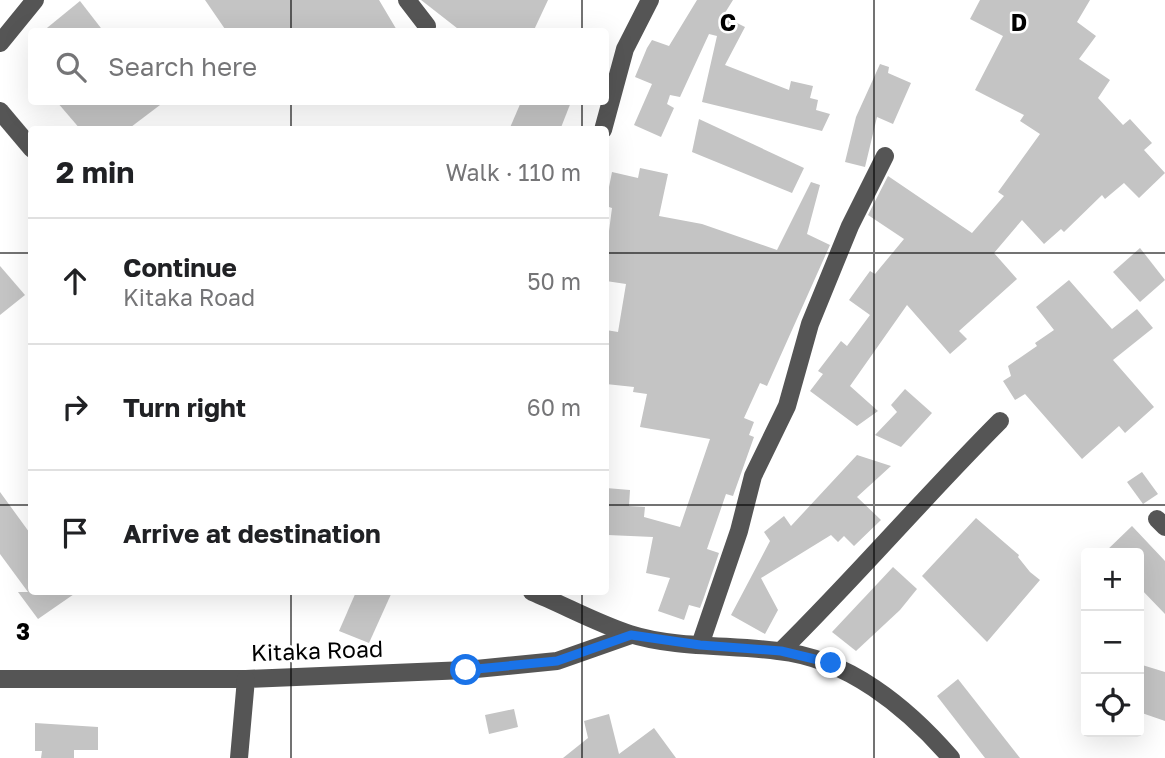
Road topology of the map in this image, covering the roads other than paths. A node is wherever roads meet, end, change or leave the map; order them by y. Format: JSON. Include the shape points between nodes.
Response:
{"nodes":[{"id":1,"x":35,"y":0,"type":"edge"},
{"id":2,"x":407,"y":0,"type":"edge"},
{"id":3,"x":650,"y":0,"type":"edge"},
{"id":4,"x":427,"y":26,"type":"dead end"},
{"id":5,"x":0,"y":43,"type":"edge"},
{"id":6,"x":0,"y":111,"type":"edge"},
{"id":7,"x":604,"y":126,"type":"edge"},
{"id":8,"x":28,"y":144,"type":"edge"},
{"id":9,"x":885,"y":156,"type":"dead end"},
{"id":10,"x":1000,"y":421,"type":"dead end"},
{"id":11,"x":539,"y":595,"type":"edge"},
{"id":12,"x":631,"y":635,"type":"junction"},
{"id":13,"x":700,"y":645,"type":"junction"},
{"id":14,"x":781,"y":651,"type":"junction"},
{"id":15,"x":246,"y":679,"type":"junction"},
{"id":16,"x":0,"y":680,"type":"edge"},
{"id":17,"x":239,"y":758,"type":"edge"},
{"id":18,"x":951,"y":758,"type":"edge"}],
"edges":[{"from":1,"to":5,"type":"street"},
{"from":2,"to":4,"type":"street"},
{"from":3,"to":7,"type":"street","via":[[625,49]]},
{"from":6,"to":8,"type":"street"},
{"from":9,"to":13,"type":"street","via":[[810,324],[787,406],[753,476]]},
{"from":10,"to":14,"type":"street"},
{"from":11,"to":12,"type":"street"},
{"from":12,"to":13,"type":"street"},
{"from":12,"to":15,"type":"street","name":"Kitaka Road","via":[[557,661],[466,670]]},
{"from":13,"to":14,"type":"street"},
{"from":14,"to":18,"type":"street","via":[[831,663],[872,686]]},
{"from":15,"to":16,"type":"street","name":"Kitaka Road"},
{"from":15,"to":17,"type":"street"}]}
